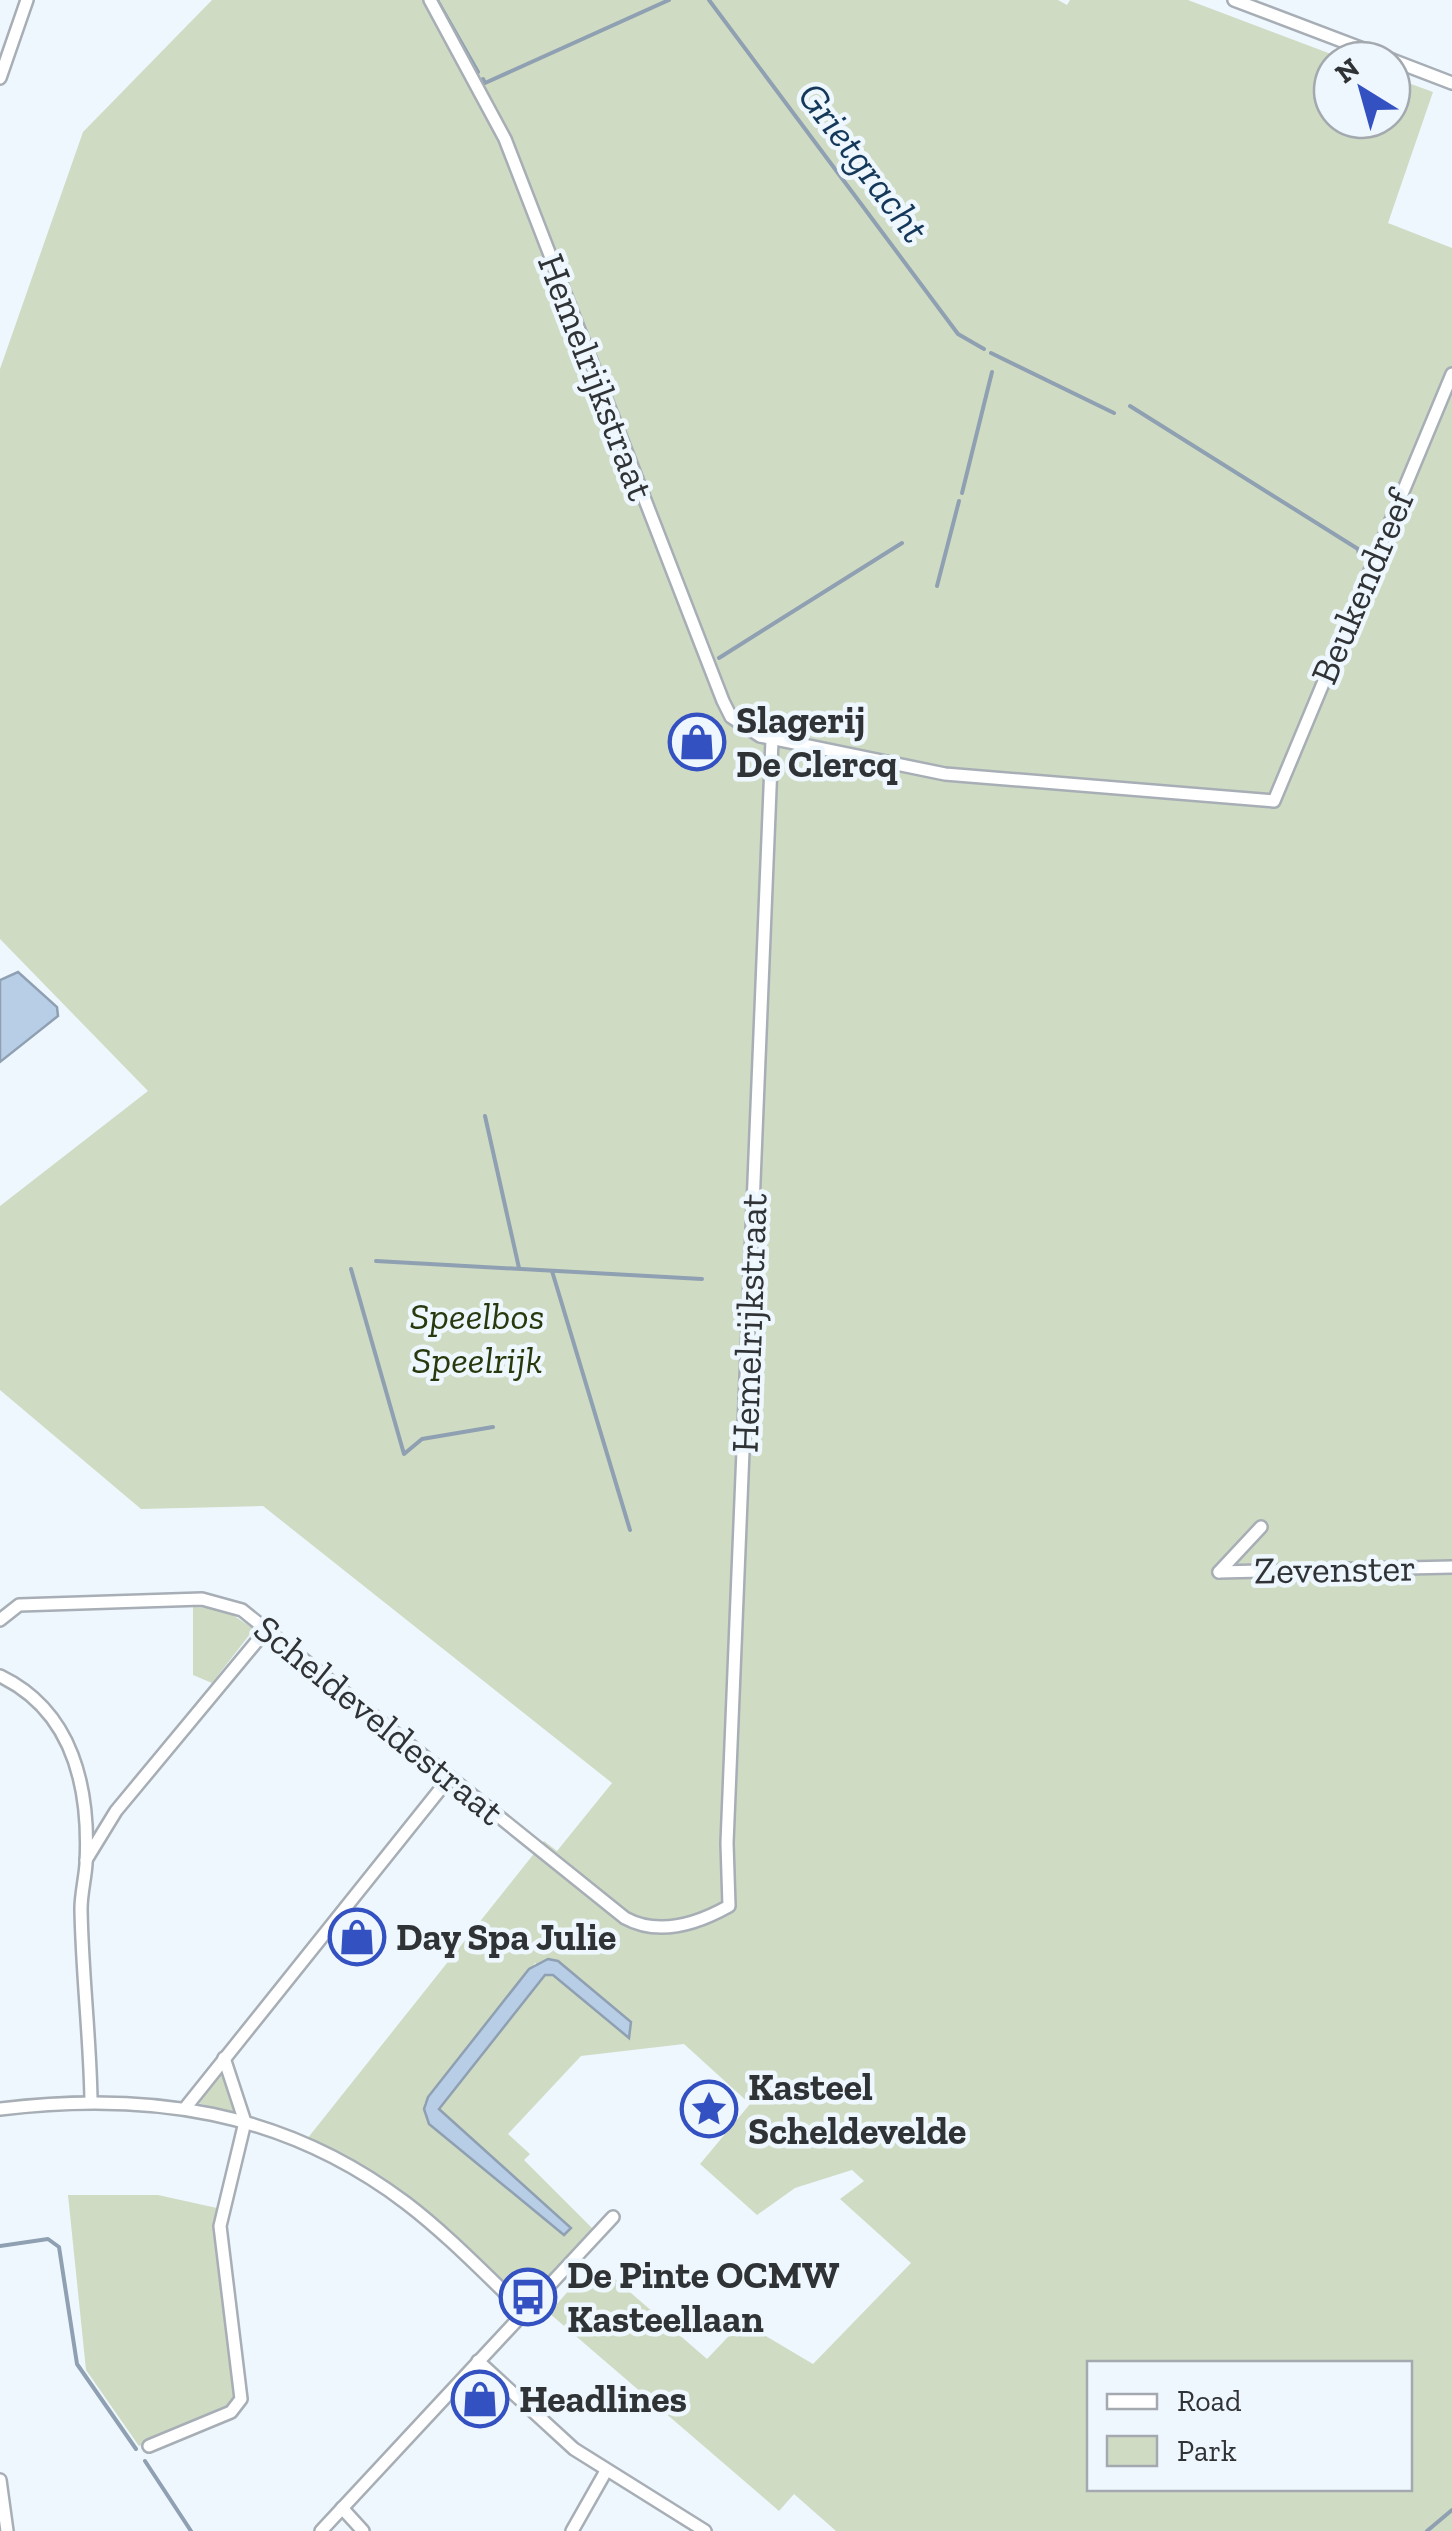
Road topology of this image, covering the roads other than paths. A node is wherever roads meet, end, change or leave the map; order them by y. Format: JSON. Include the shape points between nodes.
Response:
{"nodes":[{"id":1,"x":27,"y":0,"type":"edge"},
{"id":2,"x":430,"y":0,"type":"edge"},
{"id":3,"x":1234,"y":0,"type":"edge"},
{"id":4,"x":1339,"y":40,"type":"edge"},
{"id":5,"x":1412,"y":68,"type":"edge"},
{"id":6,"x":0,"y":78,"type":"edge"},
{"id":7,"x":1452,"y":83,"type":"edge"},
{"id":8,"x":1452,"y":374,"type":"edge"},
{"id":9,"x":772,"y":740,"type":"junction"},
{"id":10,"x":1274,"y":801,"type":"joint"},
{"id":11,"x":1261,"y":1528,"type":"dead end"},
{"id":12,"x":1452,"y":1566,"type":"edge"},
{"id":13,"x":0,"y":1620,"type":"edge"},
{"id":14,"x":266,"y":1629,"type":"junction"},
{"id":15,"x":0,"y":1676,"type":"edge"},
{"id":16,"x":450,"y":1777,"type":"junction"},
{"id":17,"x":86,"y":1860,"type":"junction"},
{"id":18,"x":728,"y":1906,"type":"joint"},
{"id":19,"x":224,"y":2058,"type":"junction"},
{"id":20,"x":90,"y":2100,"type":"junction"},
{"id":21,"x":186,"y":2107,"type":"junction"},
{"id":22,"x":0,"y":2109,"type":"edge"},
{"id":23,"x":246,"y":2122,"type":"junction"},
{"id":24,"x":612,"y":2217,"type":"dead end"},
{"id":25,"x":524,"y":2311,"type":"junction"},
{"id":26,"x":478,"y":2361,"type":"junction"},
{"id":27,"x":149,"y":2446,"type":"dead end"},
{"id":28,"x":606,"y":2472,"type":"junction"},
{"id":29,"x":0,"y":2483,"type":"edge"},
{"id":30,"x":342,"y":2508,"type":"junction"},
{"id":31,"x":7,"y":2531,"type":"edge"},
{"id":32,"x":320,"y":2531,"type":"edge"},
{"id":33,"x":363,"y":2531,"type":"edge"},
{"id":34,"x":572,"y":2531,"type":"edge"},
{"id":35,"x":705,"y":2531,"type":"edge"}],
"edges":[{"from":1,"to":6,"type":"street"},
{"from":2,"to":9,"type":"street","name":"Hemelrijkstraat","via":[[504,139],[723,701],[746,730]]},
{"from":3,"to":4,"type":"street"},
{"from":5,"to":7,"type":"street"},
{"from":8,"to":10,"type":"street","name":"Beukendreef"},
{"from":9,"to":10,"type":"street","name":"Hemelrijkstraat","via":[[945,774]]},
{"from":9,"to":18,"type":"street","name":"Hemelrijkstraat"},
{"from":11,"to":12,"type":"street","name":"Zevenster","via":[[1219,1572]]},
{"from":13,"to":14,"type":"street","name":"Scheldeveldestraat","via":[[19,1605],[202,1599],[242,1610]]},
{"from":14,"to":16,"type":"street","name":"Scheldeveldestraat"},
{"from":14,"to":17,"type":"street","via":[[116,1810]]},
{"from":15,"to":17,"type":"street","via":[[37,1699],[66,1735],[81,1785]]},
{"from":16,"to":18,"type":"street","name":"Scheldeveldestraat","via":[[635,1923],[678,1926]]},
{"from":16,"to":19,"type":"street"},
{"from":17,"to":20,"type":"street","via":[[81,1906]]},
{"from":19,"to":21,"type":"street"},
{"from":19,"to":23,"type":"street"},
{"from":20,"to":21,"type":"street"},
{"from":20,"to":22,"type":"street"},
{"from":21,"to":23,"type":"street"},
{"from":23,"to":25,"type":"street","via":[[332,2156],[405,2202]]},
{"from":23,"to":27,"type":"street","via":[[220,2226],[239,2405]]},
{"from":24,"to":25,"type":"street"},
{"from":25,"to":26,"type":"street"},
{"from":26,"to":28,"type":"street"},
{"from":26,"to":30,"type":"street"},
{"from":28,"to":34,"type":"street"},
{"from":28,"to":35,"type":"street"},
{"from":29,"to":31,"type":"street"},
{"from":30,"to":32,"type":"street"},
{"from":30,"to":33,"type":"street"}]}
